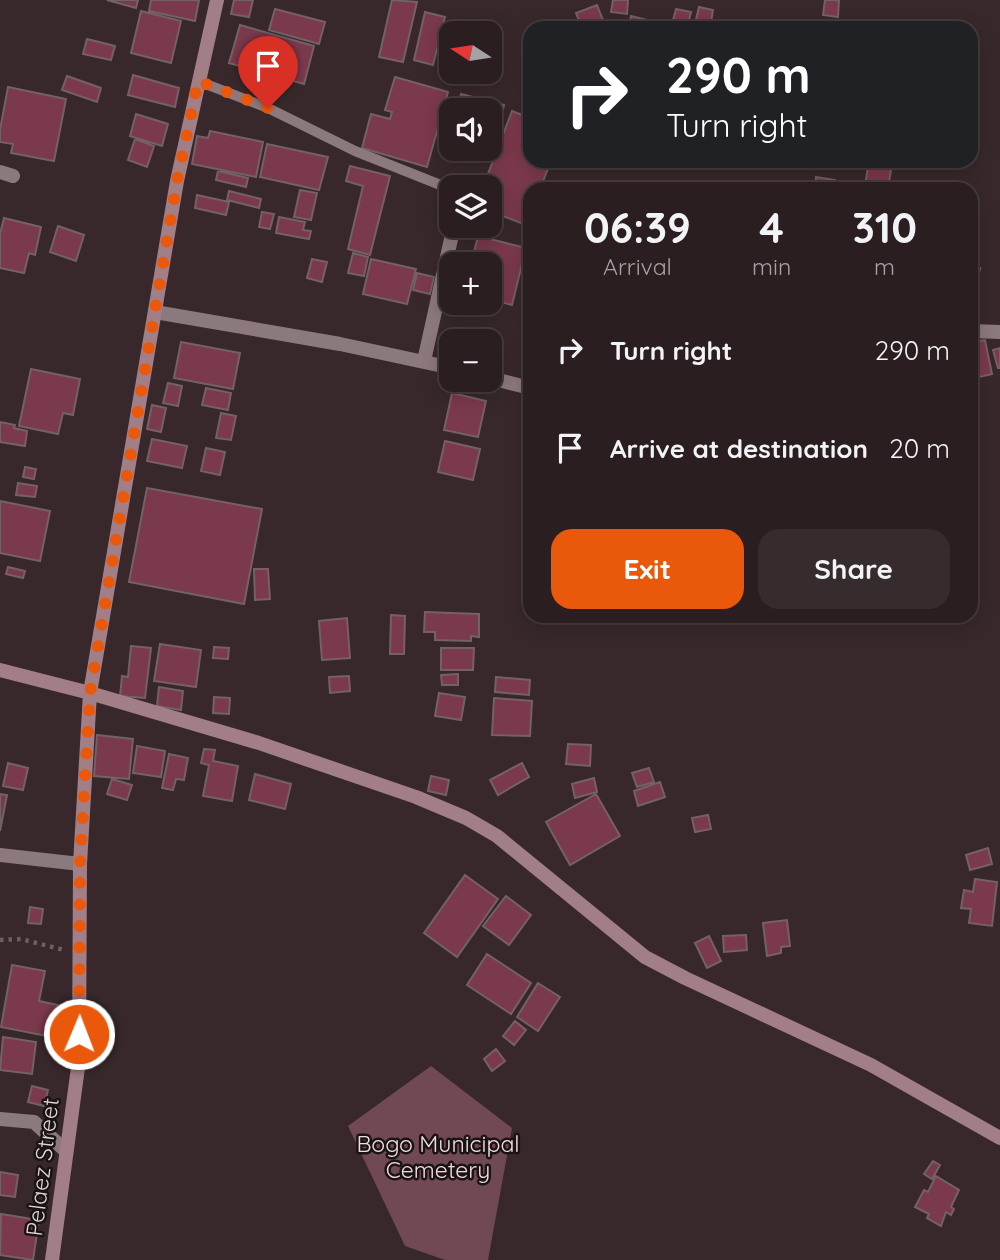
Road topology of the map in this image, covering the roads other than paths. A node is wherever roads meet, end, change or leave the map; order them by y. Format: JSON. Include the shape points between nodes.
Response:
{"nodes":[{"id":1,"x":217,"y":0,"type":"edge"},
{"id":2,"x":198,"y":81,"type":"junction"},
{"id":3,"x":439,"y":184,"type":"edge"},
{"id":4,"x":451,"y":238,"type":"edge"},
{"id":5,"x":155,"y":312,"type":"junction"},
{"id":6,"x":978,"y":331,"type":"edge"},
{"id":7,"x":1000,"y":332,"type":"edge"},
{"id":8,"x":424,"y":361,"type":"junction"},
{"id":9,"x":439,"y":365,"type":"edge"},
{"id":10,"x":502,"y":381,"type":"edge"},
{"id":11,"x":523,"y":386,"type":"edge"},
{"id":12,"x":0,"y":670,"type":"edge"},
{"id":13,"x":90,"y":693,"type":"junction"},
{"id":14,"x":0,"y":855,"type":"edge"},
{"id":15,"x":80,"y":864,"type":"junction"},
{"id":16,"x":0,"y":1119,"type":"edge"},
{"id":17,"x":1000,"y":1138,"type":"edge"},
{"id":18,"x":66,"y":1151,"type":"junction"},
{"id":19,"x":52,"y":1260,"type":"edge"}],
"edges":[{"from":1,"to":2,"type":"street","name":"Pelaez Street"},
{"from":2,"to":3,"type":"lane"},
{"from":2,"to":5,"type":"street","name":"Pelaez Street"},
{"from":4,"to":8,"type":"street"},
{"from":5,"to":8,"type":"street"},
{"from":5,"to":13,"type":"street","name":"Pelaez Street"},
{"from":6,"to":7,"type":"street"},
{"from":8,"to":9,"type":"street"},
{"from":10,"to":11,"type":"street"},
{"from":12,"to":13,"type":"street"},
{"from":13,"to":15,"type":"street","name":"Pelaez Street"},
{"from":13,"to":17,"type":"street","via":[[258,743],[466,818],[506,844],[645,957],[871,1065]]},
{"from":14,"to":15,"type":"street"},
{"from":15,"to":18,"type":"street","name":"Pelaez Street","via":[[79,1060]]},
{"from":16,"to":18,"type":"street","via":[[34,1122]]},
{"from":18,"to":19,"type":"street","name":"Pelaez Street"}]}
